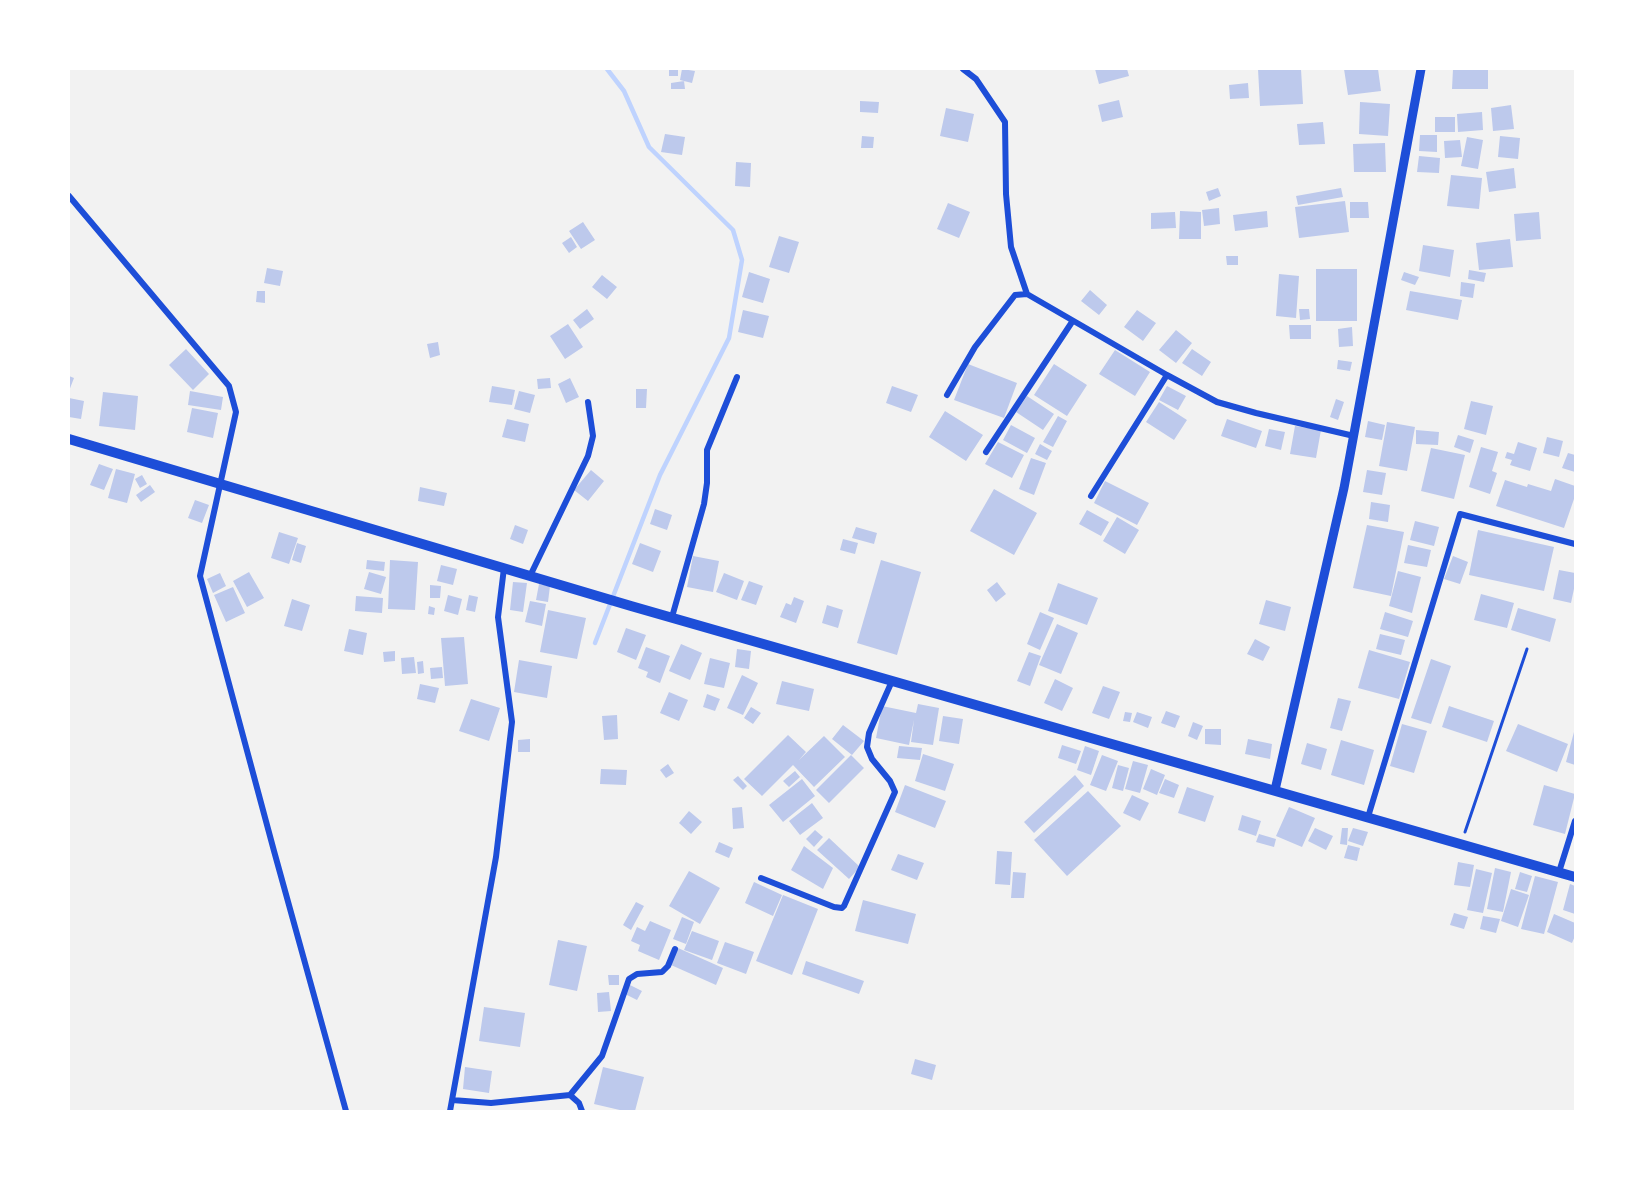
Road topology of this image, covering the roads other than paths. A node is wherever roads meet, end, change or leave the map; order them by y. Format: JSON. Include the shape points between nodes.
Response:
{"nodes":[{"id":1,"x":963,"y":69,"type":"edge"},
{"id":2,"x":1421,"y":69,"type":"edge"},
{"id":3,"x":69,"y":196,"type":"edge"},
{"id":4,"x":1027,"y":294,"type":"junction"},
{"id":5,"x":1072,"y":322,"type":"junction"},
{"id":6,"x":1167,"y":375,"type":"junction"},
{"id":7,"x":737,"y":376,"type":"dead end"},
{"id":8,"x":947,"y":395,"type":"dead end"},
{"id":9,"x":588,"y":402,"type":"dead end"},
{"id":10,"x":1354,"y":436,"type":"junction"},
{"id":11,"x":69,"y":439,"type":"edge"},
{"id":12,"x":986,"y":452,"type":"dead end"},
{"id":13,"x":219,"y":484,"type":"junction"},
{"id":14,"x":1091,"y":496,"type":"dead end"},
{"id":15,"x":1575,"y":544,"type":"edge"},
{"id":16,"x":504,"y":567,"type":"junction"},
{"id":17,"x":530,"y":576,"type":"junction"},
{"id":18,"x":672,"y":617,"type":"junction"},
{"id":19,"x":892,"y":680,"type":"junction"},
{"id":20,"x":1275,"y":790,"type":"junction"},
{"id":21,"x":1368,"y":817,"type":"junction"},
{"id":22,"x":1575,"y":821,"type":"edge"},
{"id":23,"x":1559,"y":872,"type":"junction"},
{"id":24,"x":1575,"y":877,"type":"edge"},
{"id":25,"x":761,"y":878,"type":"dead end"},
{"id":26,"x":675,"y":949,"type":"dead end"},
{"id":27,"x":570,"y":1095,"type":"junction"},
{"id":28,"x":452,"y":1100,"type":"junction"},
{"id":29,"x":346,"y":1111,"type":"edge"},
{"id":30,"x":450,"y":1111,"type":"edge"},
{"id":31,"x":582,"y":1111,"type":"edge"}],
"edges":[{"from":1,"to":4,"type":"street","via":[[976,79],[1005,122],[1011,247]]},
{"from":2,"to":10,"type":"main road"},
{"from":3,"to":13,"type":"street","via":[[229,386],[236,412]]},
{"from":4,"to":5,"type":"street"},
{"from":4,"to":8,"type":"street","via":[[1015,295],[975,347]]},
{"from":5,"to":6,"type":"street"},
{"from":5,"to":12,"type":"street"},
{"from":6,"to":10,"type":"street","via":[[1217,402]]},
{"from":6,"to":14,"type":"street"},
{"from":7,"to":18,"type":"street","via":[[707,450],[704,504]]},
{"from":9,"to":17,"type":"street","via":[[593,436],[588,456]]},
{"from":10,"to":20,"type":"main road"},
{"from":11,"to":13,"type":"highway"},
{"from":13,"to":16,"type":"highway"},
{"from":13,"to":29,"type":"street","via":[[200,576]]},
{"from":15,"to":21,"type":"street","via":[[1460,514]]},
{"from":16,"to":17,"type":"highway"},
{"from":16,"to":28,"type":"street","via":[[498,617],[512,722],[496,857]]},
{"from":17,"to":18,"type":"highway"},
{"from":18,"to":19,"type":"highway"},
{"from":19,"to":20,"type":"highway"},
{"from":19,"to":25,"type":"street","via":[[869,733],[867,747],[895,792],[844,906],[834,907]]},
{"from":20,"to":21,"type":"highway"},
{"from":21,"to":23,"type":"highway"},
{"from":22,"to":23,"type":"street"},
{"from":23,"to":24,"type":"highway"},
{"from":26,"to":27,"type":"street","via":[[662,972],[637,974],[629,979],[602,1056]]},
{"from":27,"to":28,"type":"street","via":[[491,1103]]},
{"from":27,"to":31,"type":"street"},
{"from":28,"to":30,"type":"street"}]}
